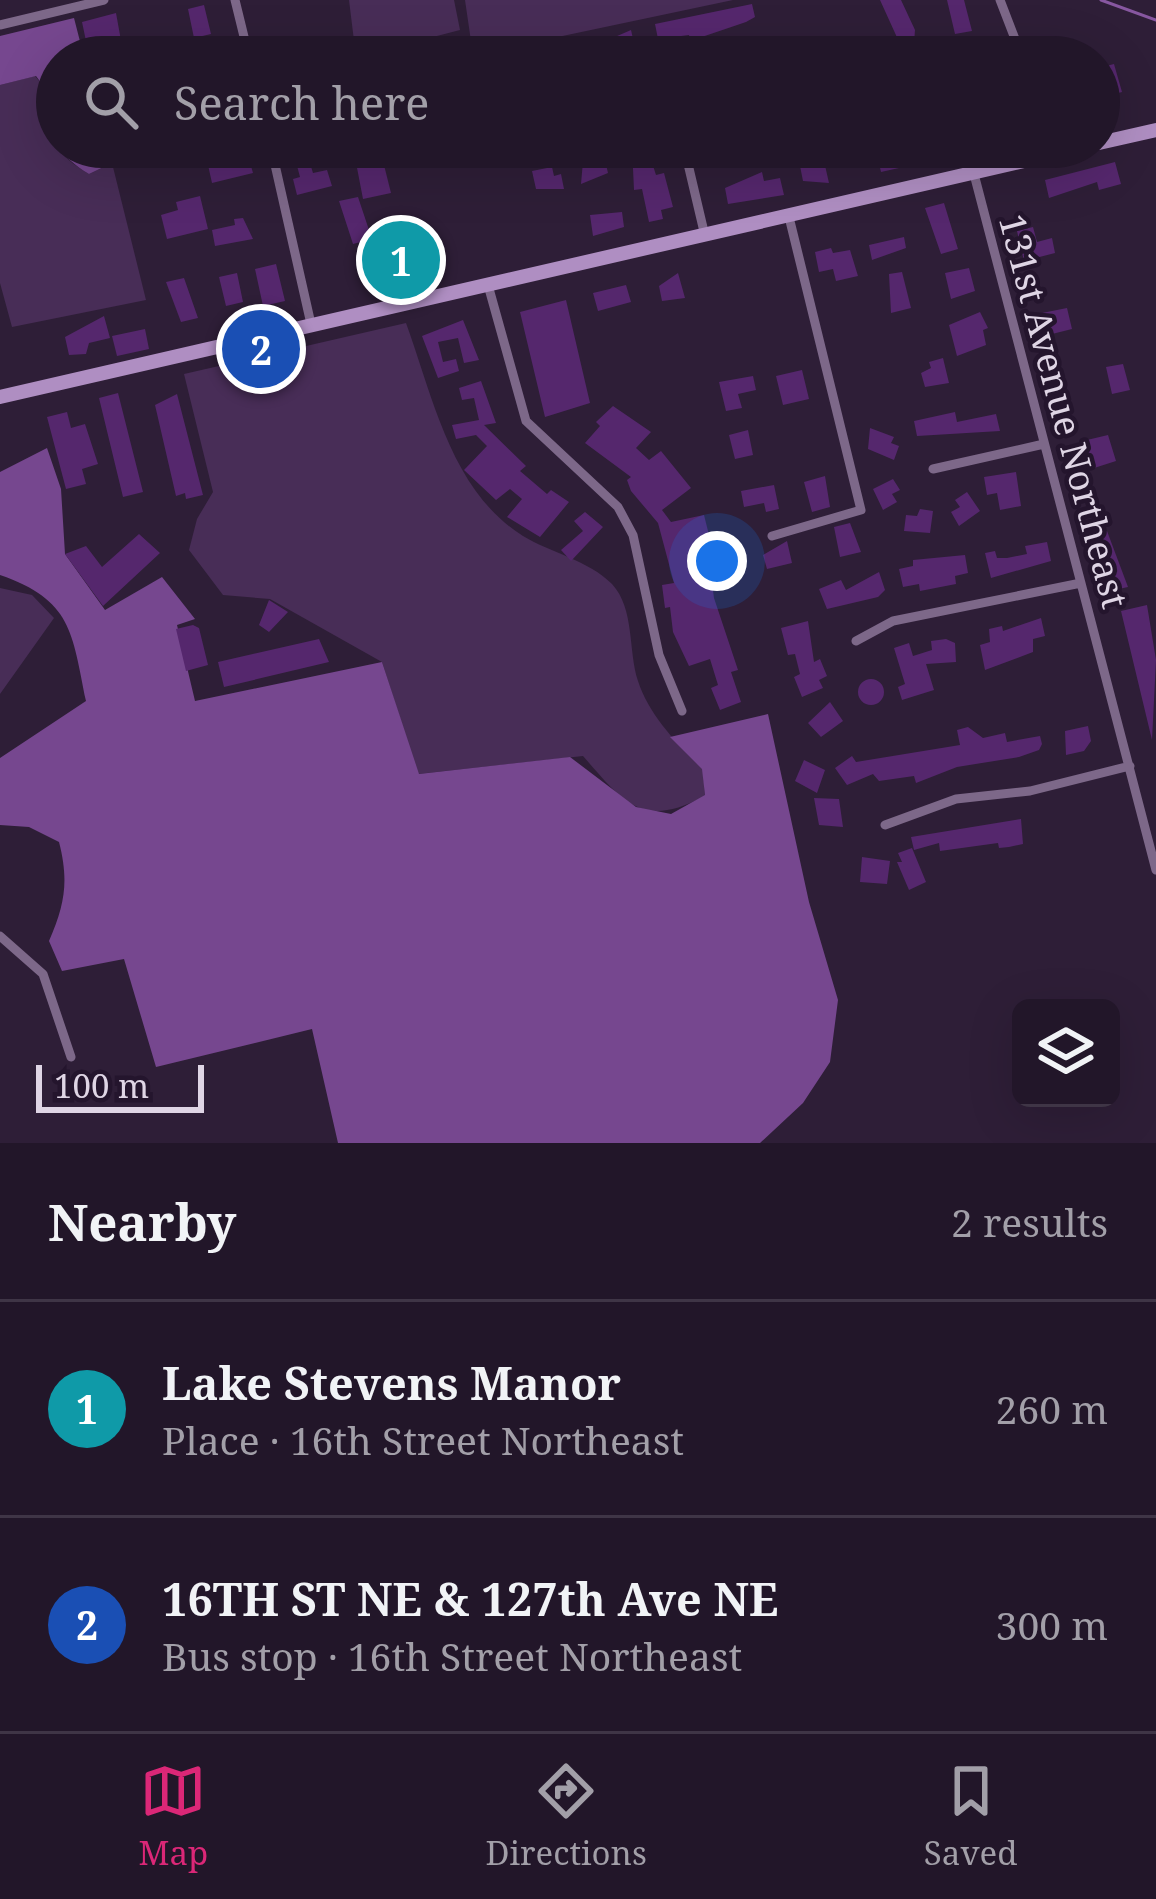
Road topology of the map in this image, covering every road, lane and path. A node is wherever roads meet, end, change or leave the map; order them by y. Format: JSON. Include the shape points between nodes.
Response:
{"nodes":[{"id":1,"x":104,"y":0,"type":"edge"},
{"id":2,"x":235,"y":0,"type":"edge"},
{"id":3,"x":1000,"y":0,"type":"edge"},
{"id":4,"x":0,"y":26,"type":"edge"},
{"id":5,"x":244,"y":36,"type":"edge"},
{"id":6,"x":1014,"y":36,"type":"edge"},
{"id":7,"x":1156,"y":130,"type":"edge"},
{"id":8,"x":1120,"y":138,"type":"edge"},
{"id":9,"x":276,"y":168,"type":"edge"},
{"id":10,"x":689,"y":168,"type":"edge"},
{"id":11,"x":994,"y":168,"type":"edge"},
{"id":12,"x":974,"y":174,"type":"junction"},
{"id":13,"x":789,"y":217,"type":"junction"},
{"id":14,"x":705,"y":236,"type":"junction"},
{"id":15,"x":488,"y":285,"type":"junction"},
{"id":16,"x":311,"y":324,"type":"junction"},
{"id":17,"x":0,"y":397,"type":"edge"},
{"id":18,"x":1044,"y":444,"type":"junction"},
{"id":19,"x":933,"y":469,"type":"dead end"},
{"id":20,"x":772,"y":536,"type":"dead end"},
{"id":21,"x":1081,"y":583,"type":"junction"},
{"id":22,"x":856,"y":640,"type":"dead end"},
{"id":23,"x":682,"y":710,"type":"dead end"},
{"id":24,"x":1130,"y":766,"type":"junction"},
{"id":25,"x":884,"y":825,"type":"dead end"},
{"id":26,"x":1156,"y":871,"type":"edge"},
{"id":27,"x":0,"y":936,"type":"edge"},
{"id":28,"x":71,"y":1057,"type":"dead end"}],
"edges":[{"from":1,"to":4,"type":"street"},
{"from":2,"to":5,"type":"street"},
{"from":3,"to":6,"type":"street"},
{"from":7,"to":8,"type":"street"},
{"from":9,"to":16,"type":"street"},
{"from":10,"to":14,"type":"street"},
{"from":11,"to":12,"type":"street"},
{"from":12,"to":13,"type":"street"},
{"from":12,"to":18,"type":"street","name":"131st Avenue Northeast"},
{"from":13,"to":14,"type":"street"},
{"from":13,"to":20,"type":"street","via":[[861,510]]},
{"from":14,"to":15,"type":"street"},
{"from":15,"to":16,"type":"street"},
{"from":15,"to":23,"type":"street","via":[[526,422],[618,507],[633,535],[659,655]]},
{"from":16,"to":17,"type":"street"},
{"from":18,"to":19,"type":"street"},
{"from":18,"to":21,"type":"street","name":"131st Avenue Northeast"},
{"from":21,"to":22,"type":"street","via":[[893,621]]},
{"from":21,"to":24,"type":"street","name":"131st Avenue Northeast"},
{"from":24,"to":25,"type":"street","via":[[956,799]]},
{"from":24,"to":26,"type":"street","name":"131st Avenue Northeast"},
{"from":27,"to":28,"type":"street","via":[[43,974]]}]}
